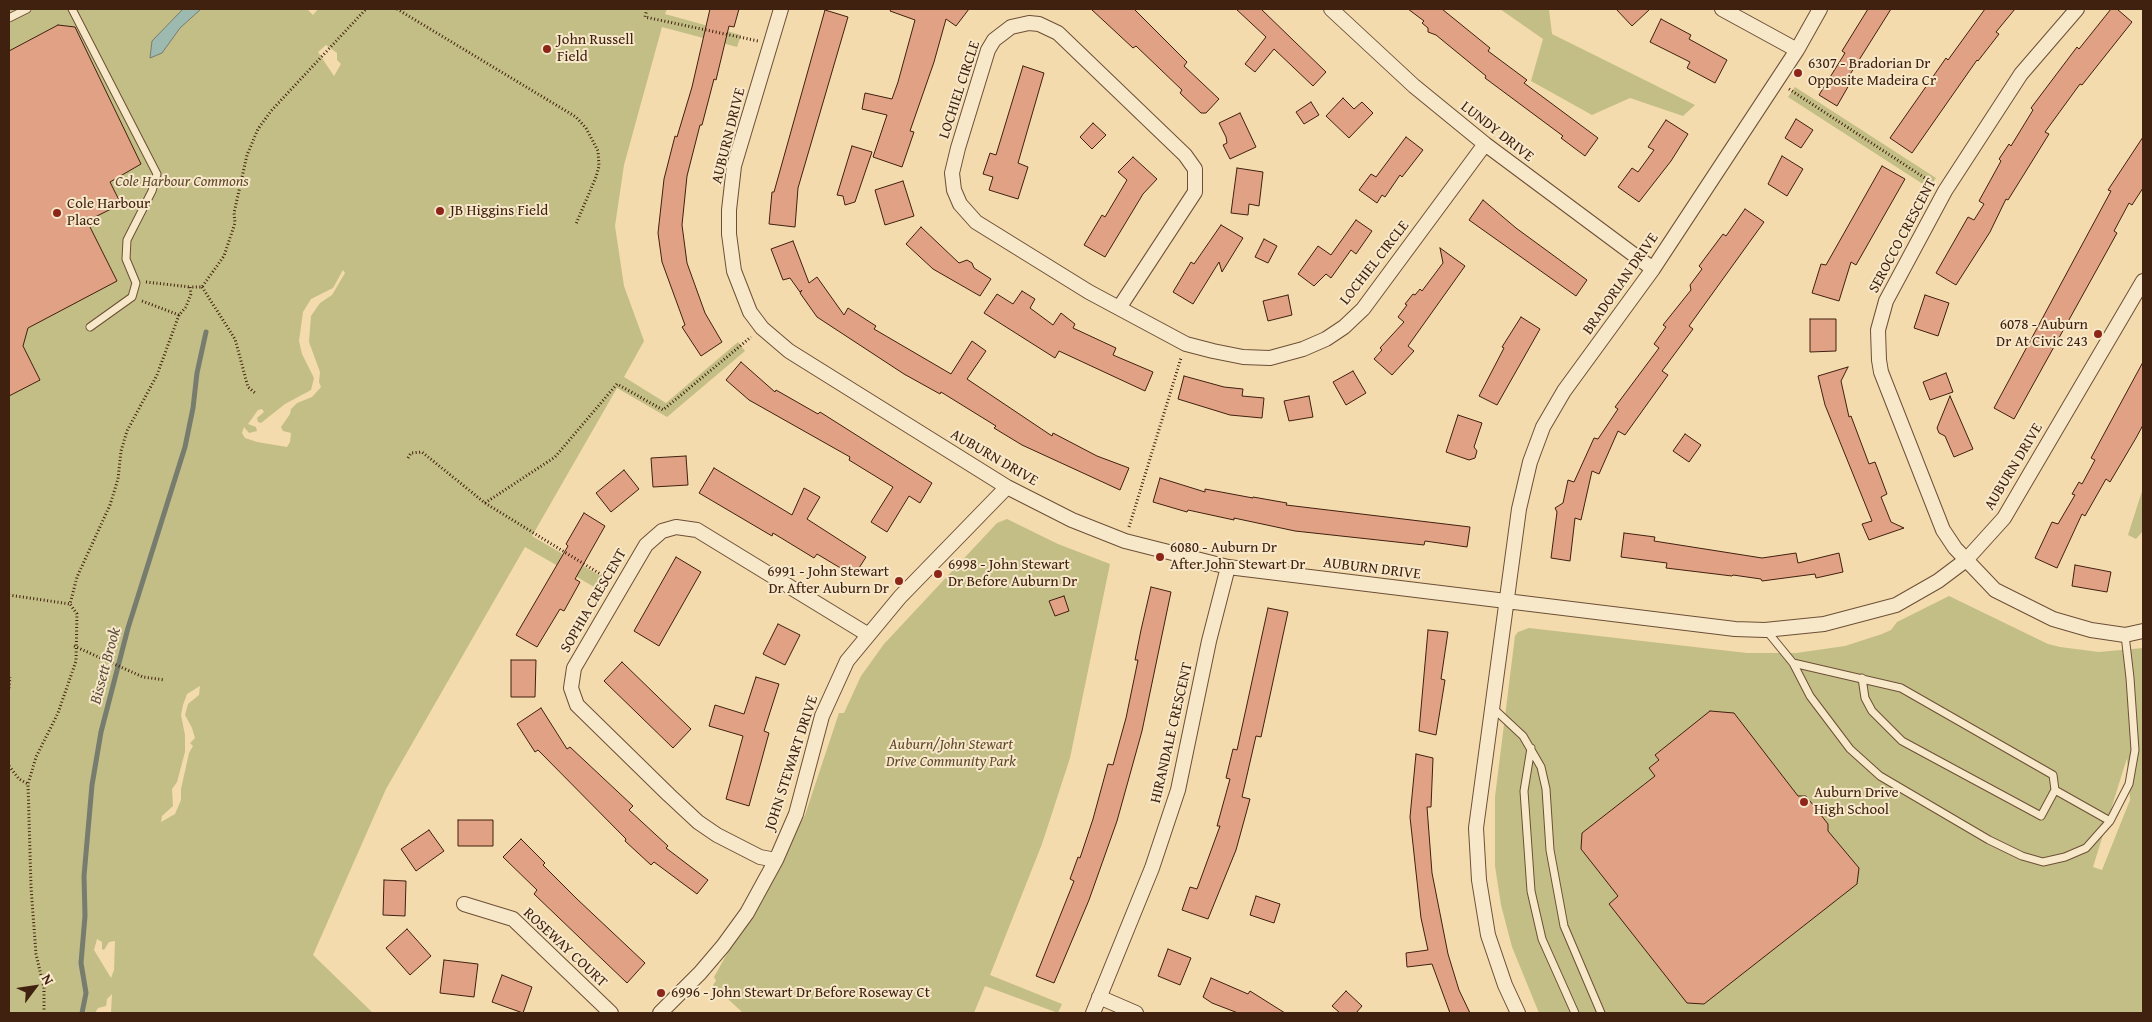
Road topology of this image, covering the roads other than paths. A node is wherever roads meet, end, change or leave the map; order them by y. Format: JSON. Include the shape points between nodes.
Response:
{"nodes":[{"id":1,"x":27,"y":9,"type":"edge"},
{"id":2,"x":72,"y":9,"type":"edge"},
{"id":3,"x":781,"y":9,"type":"edge"},
{"id":4,"x":1331,"y":9,"type":"edge"},
{"id":5,"x":1722,"y":9,"type":"edge"},
{"id":6,"x":1820,"y":9,"type":"edge"},
{"id":7,"x":2077,"y":9,"type":"edge"},
{"id":8,"x":9,"y":18,"type":"edge"},
{"id":9,"x":1797,"y":50,"type":"junction"},
{"id":10,"x":1485,"y":144,"type":"junction"},
{"id":11,"x":1653,"y":269,"type":"junction"},
{"id":12,"x":2143,"y":281,"type":"edge"},
{"id":13,"x":1119,"y":308,"type":"junction"},
{"id":14,"x":90,"y":327,"type":"dead end"},
{"id":15,"x":1007,"y":486,"type":"junction"},
{"id":16,"x":1966,"y":560,"type":"junction"},
{"id":17,"x":1228,"y":567,"type":"junction"},
{"id":18,"x":1507,"y":602,"type":"junction"},
{"id":19,"x":1766,"y":630,"type":"junction"},
{"id":20,"x":2143,"y":631,"type":"edge"},
{"id":21,"x":867,"y":634,"type":"junction"},
{"id":22,"x":2125,"y":635,"type":"junction"},
{"id":23,"x":1793,"y":663,"type":"junction"},
{"id":24,"x":1862,"y":678,"type":"junction"},
{"id":25,"x":1491,"y":706,"type":"junction"},
{"id":26,"x":1531,"y":748,"type":"junction"},
{"id":27,"x":2055,"y":790,"type":"junction"},
{"id":28,"x":2110,"y":821,"type":"junction"},
{"id":29,"x":776,"y":860,"type":"junction"},
{"id":30,"x":464,"y":904,"type":"dead end"},
{"id":31,"x":1099,"y":997,"type":"junction"},
{"id":32,"x":611,"y":1013,"type":"edge"},
{"id":33,"x":660,"y":1013,"type":"edge"},
{"id":34,"x":1093,"y":1013,"type":"edge"},
{"id":35,"x":1136,"y":1013,"type":"edge"},
{"id":36,"x":1518,"y":1013,"type":"edge"},
{"id":37,"x":1575,"y":1013,"type":"edge"},
{"id":38,"x":1601,"y":1013,"type":"edge"}],
"edges":[{"from":1,"to":8,"type":"lane"},
{"from":2,"to":14,"type":"lane","via":[[156,174],[152,191],[127,240],[126,259],[136,283],[132,297]]},
{"from":3,"to":15,"type":"street","name":"AUBURN DRIVE","via":[[734,166],[728,219],[736,279],[750,312],[762,328],[789,351]]},
{"from":4,"to":10,"type":"street","name":"LUNDY DRIVE","via":[[1414,86]]},
{"from":5,"to":9,"type":"street"},
{"from":6,"to":9,"type":"street","name":"BRADORIAN DRIVE"},
{"from":7,"to":16,"type":"street","name":"SEROCCO CRESCENT","via":[[2020,74],[1945,191],[1886,301],[1878,330],[1881,372],[1943,530]]},
{"from":9,"to":11,"type":"street","name":"BRADORIAN DRIVE"},
{"from":10,"to":11,"type":"street","name":"LUNDY DRIVE"},
{"from":10,"to":13,"type":"street","name":"LOCHIEL CIRCLE","via":[[1363,309],[1326,339],[1270,358],[1243,357],[1186,344]]},
{"from":11,"to":18,"type":"street","name":"BRADORIAN DRIVE","via":[[1564,391],[1543,427],[1530,462],[1519,509]]},
{"from":12,"to":16,"type":"street","name":"AUBURN DRIVE","via":[[2004,518]]},
{"from":13,"to":13,"type":"street","name":"LOCHIEL CIRCLE","via":[[976,222],[956,197],[952,173],[988,50],[994,40],[1011,27],[1039,24],[1058,33],[1178,148],[1195,169],[1196,192]]},
{"from":15,"to":17,"type":"street","name":"AUBURN DRIVE","via":[[1072,520],[1124,541]]},
{"from":15,"to":21,"type":"street","name":"JOHN STEWART DRIVE"},
{"from":16,"to":19,"type":"street","name":"AUBURN DRIVE","via":[[1938,581],[1896,605],[1824,624]]},
{"from":16,"to":22,"type":"street","name":"SEROCCO CRESCENT","via":[[1995,590],[2020,604],[2053,619]]},
{"from":17,"to":18,"type":"street","name":"AUBURN DRIVE"},
{"from":17,"to":31,"type":"street","name":"HIRANDALE CRESCENT","via":[[1178,790],[1152,868]]},
{"from":18,"to":19,"type":"street","name":"AUBURN DRIVE"},
{"from":18,"to":25,"type":"street"},
{"from":19,"to":23,"type":"lane"},
{"from":20,"to":22,"type":"street"},
{"from":21,"to":29,"type":"street","name":"JOHN STEWART DRIVE","via":[[847,661],[822,716],[796,814]]},
{"from":21,"to":29,"type":"street","name":"SOPHIA CRESCENT","via":[[705,536],[689,528],[676,527],[657,534],[642,550],[574,668],[571,688],[577,705],[698,822],[760,857]]},
{"from":22,"to":28,"type":"lane","via":[[2135,750],[2129,784]]},
{"from":23,"to":24,"type":"lane"},
{"from":23,"to":28,"type":"lane","via":[[1810,696],[1850,749],[1880,776],[2022,856],[2043,862],[2065,857],[2086,848]]},
{"from":24,"to":27,"type":"lane","via":[[1901,688],[2053,775]]},
{"from":24,"to":27,"type":"lane","via":[[1865,698],[1872,711],[1902,741],[2041,816]]},
{"from":25,"to":26,"type":"lane"},
{"from":25,"to":36,"type":"street","via":[[1476,828],[1477,854],[1488,935]]},
{"from":26,"to":37,"type":"lane","via":[[1524,792],[1530,891],[1542,939]]},
{"from":26,"to":38,"type":"lane","via":[[1541,767],[1546,789],[1550,850],[1564,926]]},
{"from":27,"to":28,"type":"lane"},
{"from":29,"to":33,"type":"street","name":"JOHN STEWART DRIVE","via":[[747,914],[723,946]]},
{"from":30,"to":32,"type":"street","name":"ROSEWAY COURT","via":[[513,919]]},
{"from":31,"to":34,"type":"street","name":"HIRANDALE CRESCENT"},
{"from":31,"to":35,"type":"street"}]}
